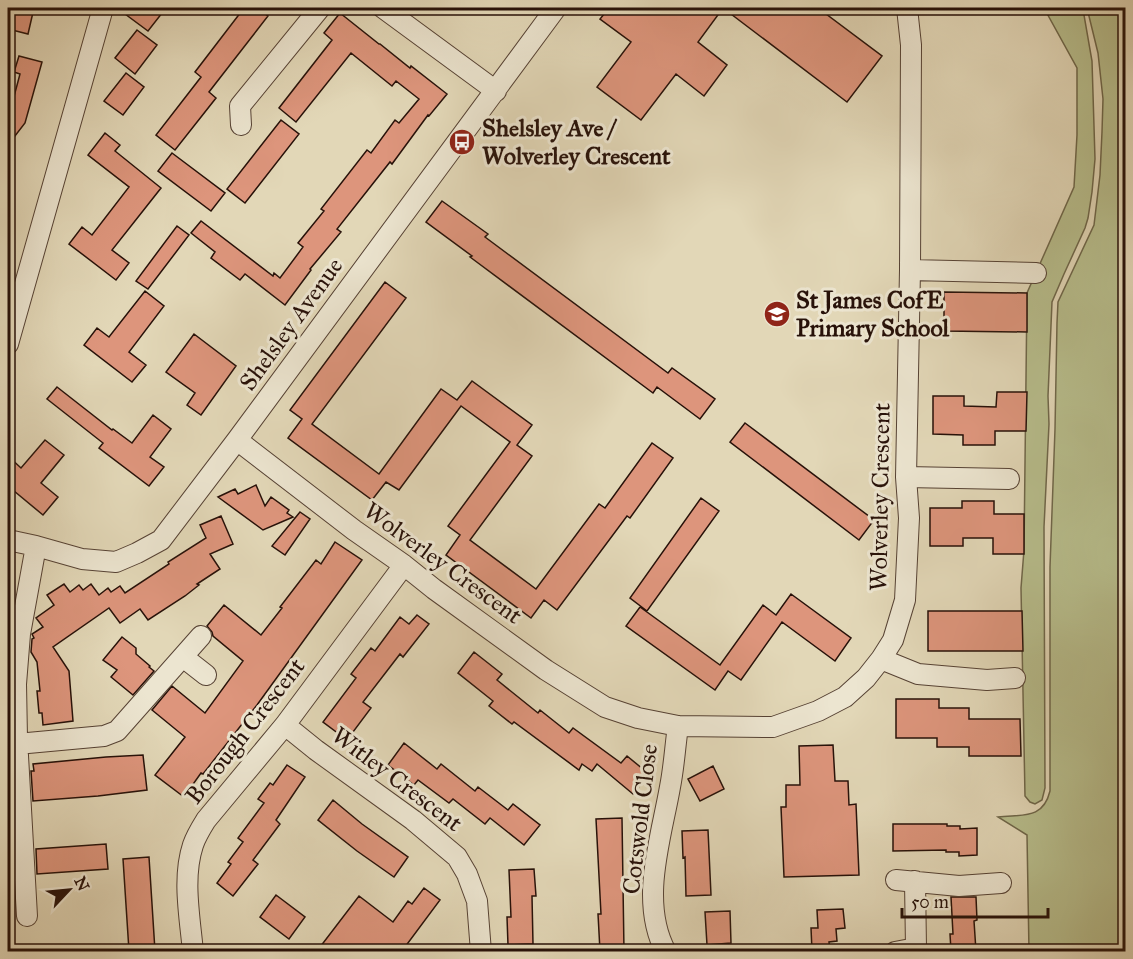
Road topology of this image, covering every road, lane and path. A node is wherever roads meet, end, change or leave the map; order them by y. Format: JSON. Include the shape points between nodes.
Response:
{"nodes":[{"id":1,"x":103,"y":8,"type":"edge"},
{"id":2,"x":320,"y":8,"type":"edge"},
{"id":3,"x":383,"y":8,"type":"edge"},
{"id":4,"x":556,"y":8,"type":"edge"},
{"id":5,"x":907,"y":8,"type":"edge"},
{"id":6,"x":495,"y":91,"type":"junction"},
{"id":7,"x":241,"y":125,"type":"dead end"},
{"id":8,"x":910,"y":270,"type":"junction"},
{"id":9,"x":1036,"y":273,"type":"dead end"},
{"id":10,"x":8,"y":344,"type":"edge"},
{"id":11,"x":237,"y":440,"type":"junction"},
{"id":12,"x":906,"y":477,"type":"junction"},
{"id":13,"x":1010,"y":479,"type":"dead end"},
{"id":14,"x":8,"y":540,"type":"edge"},
{"id":15,"x":36,"y":546,"type":"junction"},
{"id":16,"x":404,"y":565,"type":"junction"},
{"id":17,"x":201,"y":636,"type":"dead end"},
{"id":18,"x":183,"y":657,"type":"junction"},
{"id":19,"x":881,"y":659,"type":"junction"},
{"id":20,"x":206,"y":675,"type":"dead end"},
{"id":21,"x":1015,"y":678,"type":"dead end"},
{"id":22,"x":285,"y":725,"type":"junction"},
{"id":23,"x":678,"y":726,"type":"junction"},
{"id":24,"x":14,"y":740,"type":"edge"},
{"id":25,"x":1001,"y":884,"type":"dead end"},
{"id":26,"x":27,"y":916,"type":"dead end"},
{"id":27,"x":916,"y":950,"type":"edge"},
{"id":28,"x":193,"y":951,"type":"edge"},
{"id":29,"x":481,"y":951,"type":"edge"},
{"id":30,"x":666,"y":951,"type":"edge"},
{"id":31,"x":895,"y":951,"type":"edge"}],
"edges":[{"from":1,"to":10,"type":"street"},
{"from":2,"to":7,"type":"street","via":[[240,106]]},
{"from":3,"to":6,"type":"street"},
{"from":4,"to":6,"type":"street","name":"Shelsley Avenue"},
{"from":5,"to":8,"type":"street","name":"Wolverley Crescent","via":[[911,45]]},
{"from":6,"to":11,"type":"street","name":"Shelsley Avenue"},
{"from":8,"to":9,"type":"street"},
{"from":8,"to":12,"type":"street","name":"Wolverley Crescent"},
{"from":11,"to":15,"type":"street","name":"Shelsley Avenue","via":[[160,540],[138,553],[116,562],[82,559]]},
{"from":11,"to":16,"type":"street","name":"Wolverley Crescent"},
{"from":12,"to":13,"type":"street"},
{"from":12,"to":19,"type":"street","name":"Wolverley Crescent","via":[[909,518],[905,600],[893,640]]},
{"from":14,"to":15,"type":"street","name":"Shelsley Avenue"},
{"from":15,"to":24,"type":"street","via":[[20,634]]},
{"from":16,"to":22,"type":"street","name":"Borough Crescent"},
{"from":16,"to":23,"type":"street","name":"Wolverley Crescent","via":[[546,670],[605,707]]},
{"from":17,"to":18,"type":"street"},
{"from":18,"to":20,"type":"street"},
{"from":18,"to":24,"type":"street","via":[[117,731],[104,736]]},
{"from":19,"to":21,"type":"street","via":[[918,674],[987,680]]},
{"from":19,"to":23,"type":"street","name":"Wolverley Crescent","via":[[845,697],[773,727]]},
{"from":22,"to":28,"type":"street","name":"Borough Crescent","via":[[206,820],[193,846],[188,886]]},
{"from":22,"to":29,"type":"street","name":"Witley Crescent","via":[[457,857],[477,901]]},
{"from":23,"to":30,"type":"street","name":"Cotswold Close","via":[[653,885],[655,918]]},
{"from":24,"to":26,"type":"street"},
{"from":25,"to":27,"type":"street","via":[[959,886],[913,881]]},
{"from":27,"to":31,"type":"street"}]}
